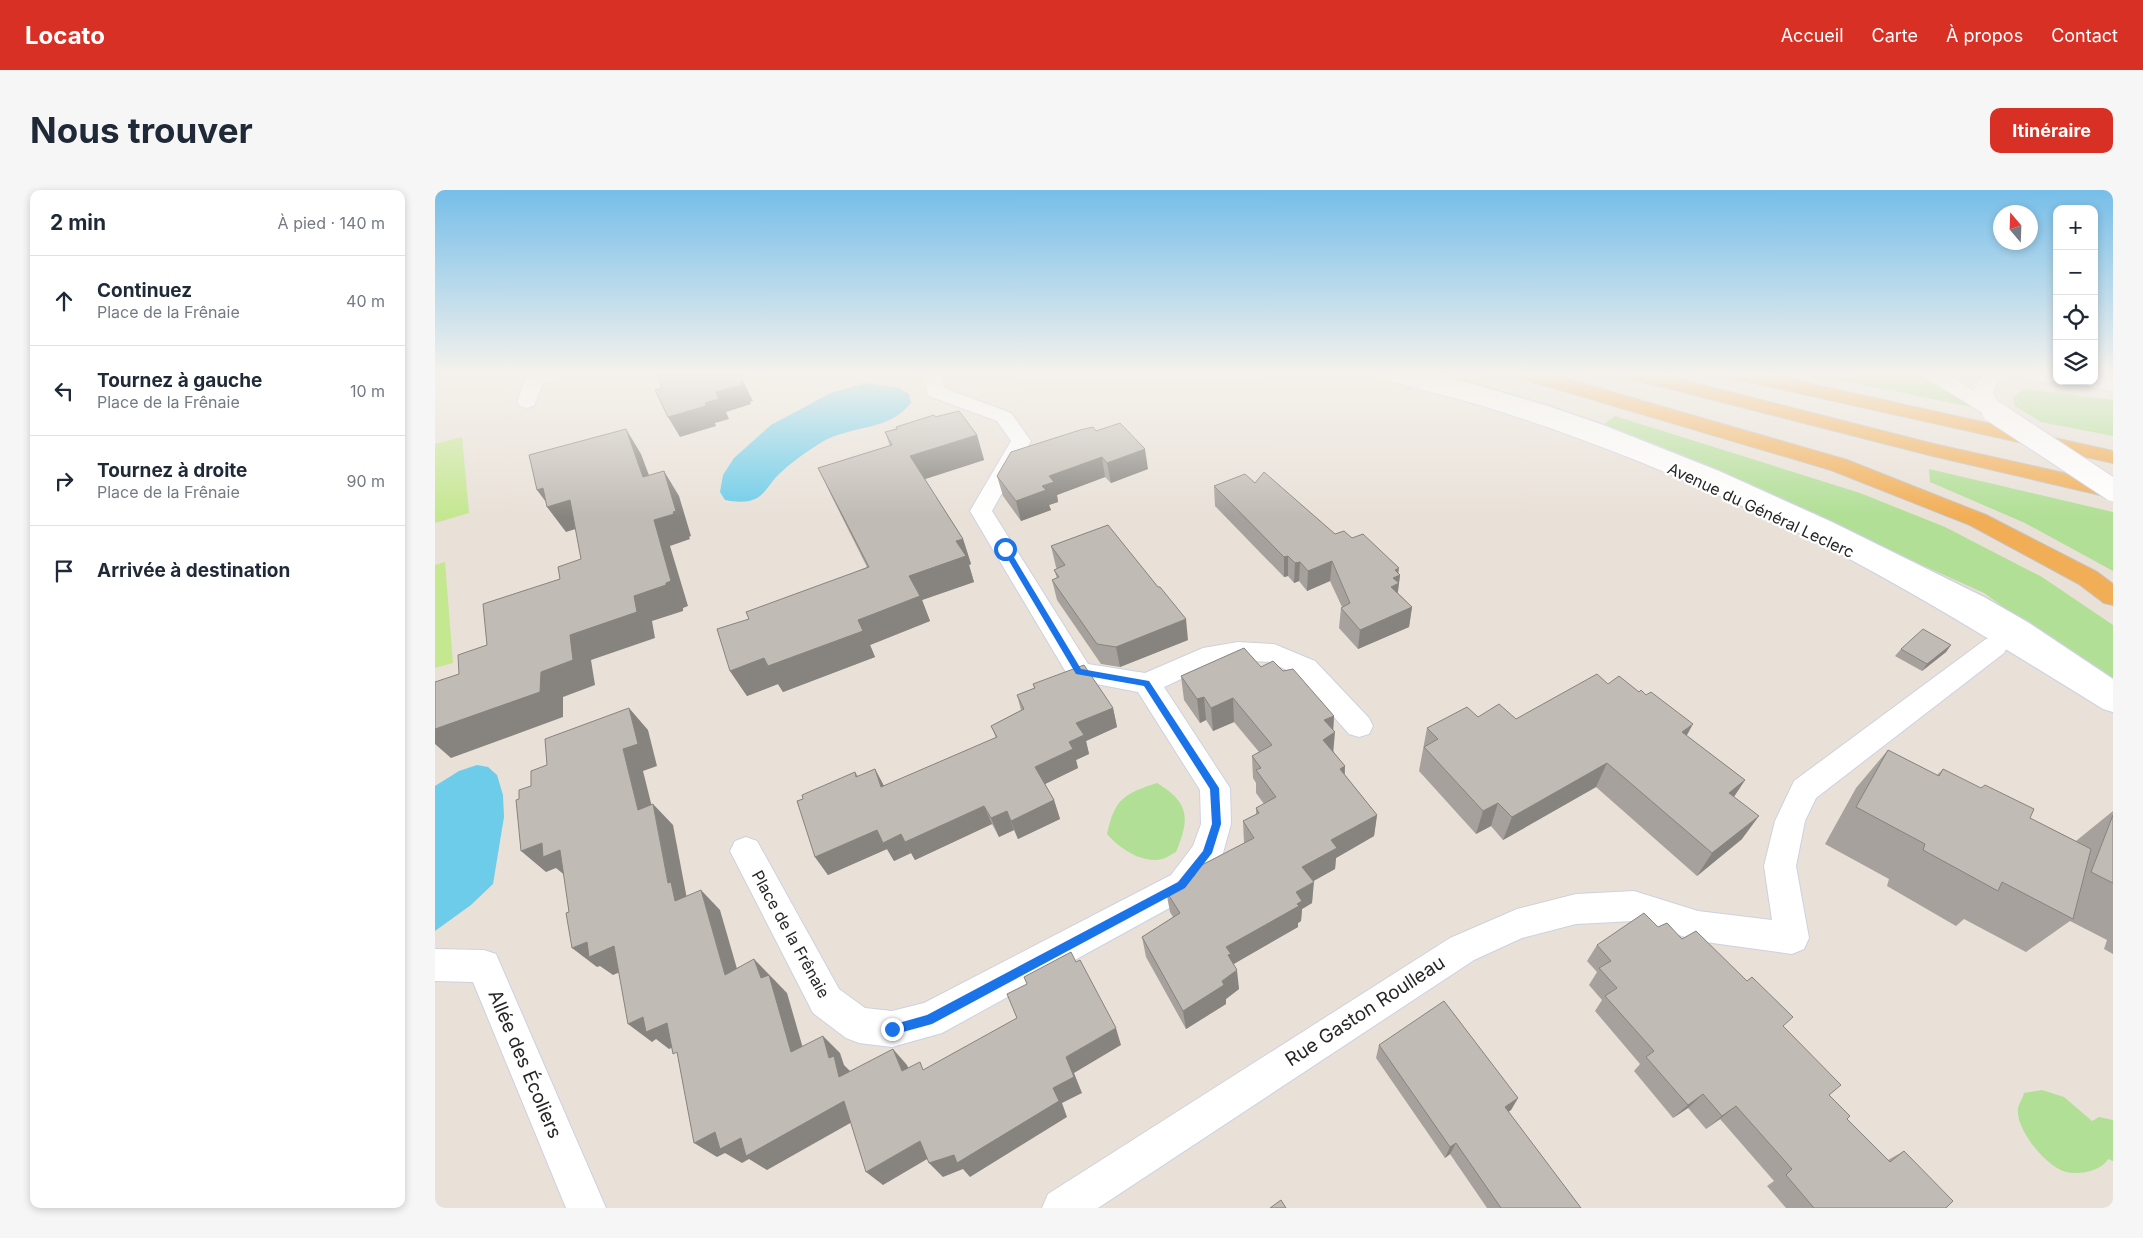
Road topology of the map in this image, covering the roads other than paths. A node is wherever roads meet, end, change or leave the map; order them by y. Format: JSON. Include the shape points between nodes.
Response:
{"nodes":[{"id":1,"x":1007,"y":422,"type":"edge"},
{"id":2,"x":1546,"y":422,"type":"edge"},
{"id":3,"x":1577,"y":422,"type":"edge"},
{"id":4,"x":1690,"y":422,"type":"edge"},
{"id":5,"x":1821,"y":422,"type":"edge"},
{"id":6,"x":1953,"y":422,"type":"edge"},
{"id":7,"x":2010,"y":422,"type":"edge"},
{"id":8,"x":2113,"y":457,"type":"edge"},
{"id":9,"x":2113,"y":490,"type":"edge"},
{"id":10,"x":2113,"y":597,"type":"edge"},
{"id":11,"x":1995,"y":646,"type":"dead end"},
{"id":12,"x":1147,"y":683,"type":"junction"},
{"id":13,"x":2113,"y":689,"type":"edge"},
{"id":14,"x":2113,"y":702,"type":"edge"},
{"id":15,"x":1359,"y":726,"type":"dead end"},
{"id":16,"x":745,"y":851,"type":"dead end"},
{"id":17,"x":435,"y":965,"type":"edge"},
{"id":18,"x":586,"y":1208,"type":"edge"},
{"id":19,"x":1062,"y":1208,"type":"edge"}],
"edges":[{"from":1,"to":12,"type":"street","via":[[1021,441],[981,511],[1079,672]]},
{"from":2,"to":14,"type":"street","name":"Avenue du Général Leclerc","via":[[1617,446],[1834,541],[1969,615]]},
{"from":3,"to":13,"type":"lane","via":[[1693,465],[1795,510],[1991,609]]},
{"from":4,"to":10,"type":"highway","via":[[1839,465],[1978,520],[2088,578]]},
{"from":5,"to":9,"type":"highway"},
{"from":6,"to":8,"type":"highway"},
{"from":7,"to":9,"type":"street","bridge":true},
{"from":11,"to":19,"type":"street","name":"Rue Gaston Roulleau","via":[[1805,790],[1790,821],[1781,866],[1792,938],[1698,926],[1634,906],[1575,909],[1507,928],[1462,949]]},
{"from":12,"to":15,"type":"street","via":[[1203,658],[1238,652],[1274,653],[1307,668]]},
{"from":12,"to":16,"type":"street","name":"Place de la Frênaie","via":[[1215,788],[1216,824],[1207,853],[1182,885],[929,1020],[892,1029],[859,1025],[826,1001]]},
{"from":17,"to":18,"type":"street","name":"Allée des Écoliers","via":[[484,966]]}]}
